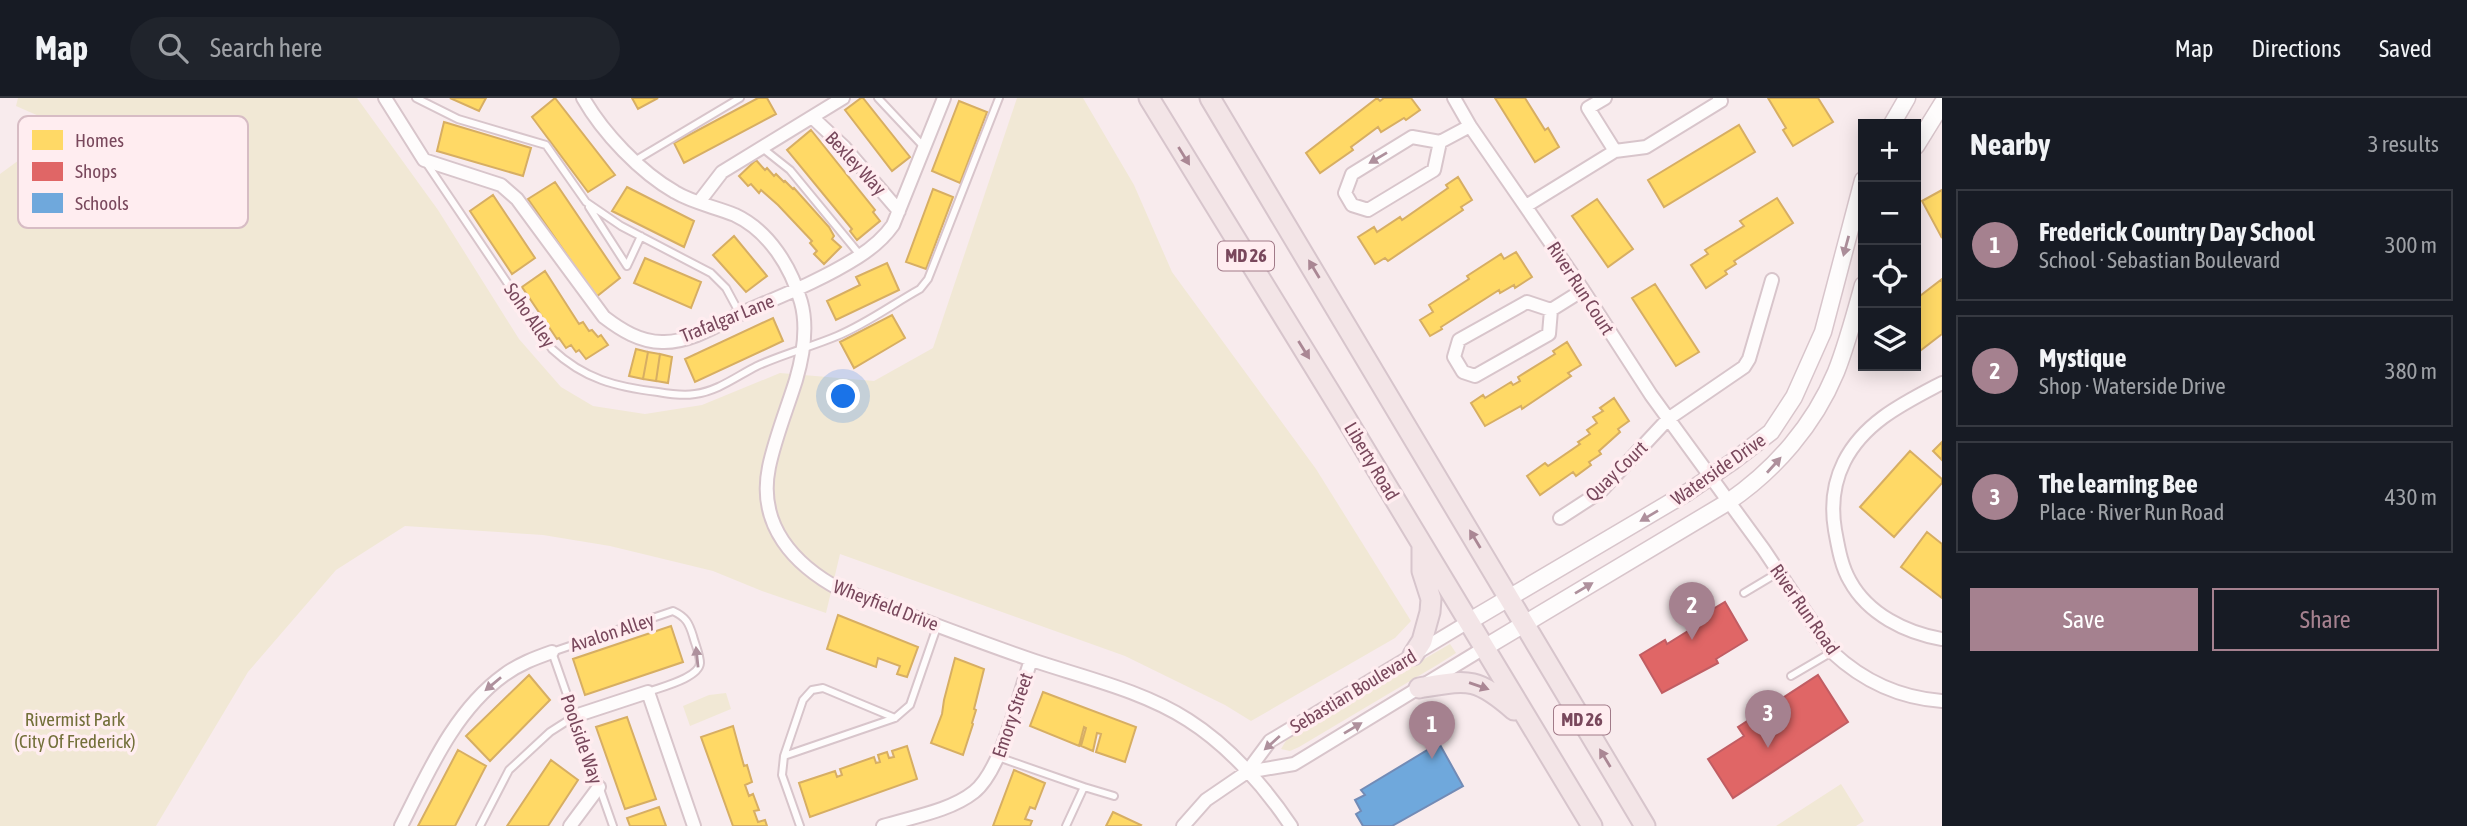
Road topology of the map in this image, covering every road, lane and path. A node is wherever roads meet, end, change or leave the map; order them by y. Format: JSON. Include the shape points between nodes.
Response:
{"nodes":[{"id":1,"x":384,"y":98,"type":"edge"},
{"id":2,"x":416,"y":98,"type":"edge"},
{"id":3,"x":583,"y":98,"type":"edge"},
{"id":4,"x":740,"y":98,"type":"edge"},
{"id":5,"x":843,"y":98,"type":"edge"},
{"id":6,"x":878,"y":98,"type":"edge"},
{"id":7,"x":944,"y":98,"type":"edge"},
{"id":8,"x":999,"y":98,"type":"edge"},
{"id":9,"x":1149,"y":98,"type":"edge"},
{"id":10,"x":1210,"y":98,"type":"edge"},
{"id":11,"x":1454,"y":98,"type":"edge"},
{"id":12,"x":1605,"y":98,"type":"edge"},
{"id":13,"x":1719,"y":98,"type":"edge"},
{"id":14,"x":1907,"y":98,"type":"edge"},
{"id":15,"x":1942,"y":104,"type":"edge"},
{"id":16,"x":812,"y":117,"type":"junction"},
{"id":17,"x":1895,"y":119,"type":"edge"},
{"id":18,"x":1470,"y":126,"type":"junction"},
{"id":19,"x":1921,"y":138,"type":"edge"},
{"id":20,"x":1440,"y":142,"type":"junction"},
{"id":21,"x":925,"y":147,"type":"junction"},
{"id":22,"x":761,"y":148,"type":"junction"},
{"id":23,"x":1615,"y":151,"type":"junction"},
{"id":24,"x":424,"y":160,"type":"junction"},
{"id":25,"x":636,"y":160,"type":"junction"},
{"id":26,"x":1862,"y":182,"type":"edge"},
{"id":27,"x":586,"y":202,"type":"junction"},
{"id":28,"x":699,"y":202,"type":"junction"},
{"id":29,"x":1526,"y":206,"type":"junction"},
{"id":30,"x":899,"y":211,"type":"junction"},
{"id":31,"x":641,"y":236,"type":"junction"},
{"id":32,"x":860,"y":255,"type":"junction"},
{"id":33,"x":1772,"y":280,"type":"dead end"},
{"id":34,"x":796,"y":289,"type":"junction"},
{"id":35,"x":1583,"y":290,"type":"junction"},
{"id":36,"x":1858,"y":302,"type":"edge"},
{"id":37,"x":1551,"y":310,"type":"junction"},
{"id":38,"x":740,"y":314,"type":"junction"},
{"id":39,"x":804,"y":347,"type":"junction"},
{"id":40,"x":1942,"y":383,"type":"edge"},
{"id":41,"x":1668,"y":419,"type":"junction"},
{"id":42,"x":1710,"y":478,"type":"junction"},
{"id":43,"x":1728,"y":502,"type":"junction"},
{"id":44,"x":1560,"y":518,"type":"dead end"},
{"id":45,"x":1422,"y":545,"type":"junction"},
{"id":46,"x":1779,"y":572,"type":"junction"},
{"id":47,"x":1744,"y":593,"type":"dead end"},
{"id":48,"x":1510,"y":598,"type":"junction"},
{"id":49,"x":1468,"y":622,"type":"junction"},
{"id":50,"x":938,"y":624,"type":"junction"},
{"id":51,"x":1525,"y":624,"type":"junction"},
{"id":52,"x":1942,"y":639,"type":"edge"},
{"id":53,"x":1484,"y":648,"type":"junction"},
{"id":54,"x":552,"y":652,"type":"junction"},
{"id":55,"x":1832,"y":652,"type":"junction"},
{"id":56,"x":1413,"y":655,"type":"junction"},
{"id":57,"x":1031,"y":660,"type":"junction"},
{"id":58,"x":1791,"y":676,"type":"dead end"},
{"id":59,"x":1419,"y":688,"type":"junction"},
{"id":60,"x":648,"y":692,"type":"junction"},
{"id":61,"x":1942,"y":701,"type":"edge"},
{"id":62,"x":575,"y":716,"type":"junction"},
{"id":63,"x":895,"y":718,"type":"junction"},
{"id":64,"x":1528,"y":722,"type":"junction"},
{"id":65,"x":785,"y":756,"type":"junction"},
{"id":66,"x":998,"y":757,"type":"junction"},
{"id":67,"x":1247,"y":772,"type":"junction"},
{"id":68,"x":599,"y":787,"type":"junction"},
{"id":69,"x":1084,"y":788,"type":"junction"},
{"id":70,"x":1114,"y":796,"type":"dead end"},
{"id":71,"x":401,"y":826,"type":"edge"},
{"id":72,"x":480,"y":826,"type":"edge"},
{"id":73,"x":570,"y":826,"type":"edge"},
{"id":74,"x":613,"y":826,"type":"edge"},
{"id":75,"x":694,"y":826,"type":"edge"},
{"id":76,"x":800,"y":826,"type":"edge"},
{"id":77,"x":883,"y":826,"type":"edge"},
{"id":78,"x":1066,"y":826,"type":"edge"},
{"id":79,"x":1183,"y":826,"type":"edge"},
{"id":80,"x":1292,"y":826,"type":"edge"},
{"id":81,"x":1592,"y":826,"type":"edge"},
{"id":82,"x":1645,"y":826,"type":"edge"}],
"edges":[{"from":1,"to":24,"type":"street"},
{"from":2,"to":27,"type":"lane","via":[[458,119],[546,145]]},
{"from":3,"to":25,"type":"street","name":"Wheyfield Drive","via":[[614,141]]},
{"from":4,"to":25,"type":"lane"},
{"from":5,"to":16,"type":"street"},
{"from":6,"to":21,"type":"lane"},
{"from":7,"to":21,"type":"street","name":"Trafalgar Lane"},
{"from":8,"to":39,"type":"lane","name":"Soho Alley","via":[[928,279],[920,289],[838,335]]},
{"from":9,"to":45,"type":"main road","name":"Liberty Road","number":"MD 26","one_way":true},
{"from":48,"to":10,"type":"main road","number":"MD 26","one_way":true},
{"from":11,"to":18,"type":"street","name":"River Run Court"},
{"from":12,"to":23,"type":"street","via":[[1588,108]]},
{"from":13,"to":23,"type":"street","via":[[1721,102],[1646,147]]},
{"from":14,"to":17,"type":"street"},
{"from":15,"to":19,"type":"street"},
{"from":16,"to":22,"type":"street"},
{"from":16,"to":30,"type":"street","name":"Bexley Way"},
{"from":18,"to":20,"type":"street"},
{"from":18,"to":29,"type":"street","name":"River Run Court"},
{"from":20,"to":20,"type":"street","one_way":true,"via":[[1412,137],[1352,174],[1345,193],[1352,205],[1368,210],[1434,170]]},
{"from":21,"to":30,"type":"street","name":"Trafalgar Lane"},
{"from":22,"to":28,"type":"street","via":[[722,172]]},
{"from":22,"to":32,"type":"lane","via":[[790,170]]},
{"from":23,"to":29,"type":"street"},
{"from":24,"to":38,"type":"street","name":"Trafalgar Lane","via":[[501,185],[517,199],[604,317],[620,330],[663,343],[694,336]]},
{"from":24,"to":39,"type":"lane","name":"Soho Alley","via":[[552,349],[587,375],[628,388],[697,394]]},
{"from":25,"to":28,"type":"street","name":"Wheyfield Drive","via":[[676,193]]},
{"from":26,"to":42,"type":"street","name":"Waterside Drive","one_way":true,"via":[[1823,332],[1794,397],[1771,432]]},
{"from":27,"to":31,"type":"lane"},
{"from":27,"to":31,"type":"lane","via":[[627,266]]},
{"from":28,"to":34,"type":"street","name":"Wheyfield Drive","via":[[755,228],[786,264]]},
{"from":29,"to":35,"type":"street","name":"River Run Court"},
{"from":30,"to":32,"type":"street","name":"Trafalgar Lane","via":[[884,237]]},
{"from":31,"to":38,"type":"lane","via":[[710,273],[726,288]]},
{"from":32,"to":34,"type":"street","name":"Trafalgar Lane"},
{"from":33,"to":41,"type":"street","name":"Quay Court","via":[[1744,367]]},
{"from":34,"to":38,"type":"street","name":"Trafalgar Lane"},
{"from":34,"to":39,"type":"street","name":"Wheyfield Drive","via":[[802,305]]},
{"from":35,"to":37,"type":"street"},
{"from":35,"to":41,"type":"street","name":"River Run Court"},
{"from":43,"to":36,"type":"street","name":"Waterside Drive","one_way":true,"via":[[1764,475],[1820,405]]},
{"from":37,"to":37,"type":"street","via":[[1549,334],[1475,376],[1463,372],[1454,357],[1459,340],[1527,302]]},
{"from":39,"to":50,"type":"street","name":"Wheyfield Drive","via":[[768,470],[773,524],[781,541],[816,577]]},
{"from":40,"to":52,"type":"street","via":[[1893,408],[1869,428],[1844,461],[1832,513],[1850,581],[1871,607],[1892,622]]},
{"from":41,"to":42,"type":"street","name":"River Run Court"},
{"from":41,"to":44,"type":"street","name":"Quay Court","via":[[1600,492]]},
{"from":42,"to":43,"type":"street","name":"River Run Road"},
{"from":42,"to":48,"type":"street","name":"Waterside Drive","one_way":true},
{"from":43,"to":46,"type":"street","name":"River Run Road"},
{"from":51,"to":43,"type":"street","name":"Waterside Drive","one_way":true},
{"from":45,"to":49,"type":"main road","name":"Liberty Road","number":"MD 26"},
{"from":45,"to":56,"type":"main road","via":[[1430,612]]},
{"from":46,"to":47,"type":"lane"},
{"from":46,"to":55,"type":"street","name":"River Run Road"},
{"from":48,"to":49,"type":"street","name":"Waterside Drive"},
{"from":48,"to":51,"type":"main road","number":"MD 26"},
{"from":49,"to":53,"type":"main road","name":"Liberty Road","number":"MD 26"},
{"from":49,"to":56,"type":"street","name":"Sebastian Boulevard"},
{"from":50,"to":57,"type":"street","name":"Wheyfield Drive"},
{"from":50,"to":63,"type":"lane","via":[[910,705]]},
{"from":51,"to":53,"type":"street","name":"Waterside Drive"},
{"from":82,"to":51,"type":"main road","number":"MD 26","one_way":true},
{"from":53,"to":59,"type":"street","name":"Sebastian Boulevard"},
{"from":53,"to":64,"type":"main road","name":"Liberty Road","number":"MD 26"},
{"from":60,"to":54,"type":"lane","name":"Avalon Alley","one_way":true,"via":[[692,676],[699,669],[690,626],[684,616],[673,611]]},
{"from":54,"to":62,"type":"lane","name":"Poolside Way"},
{"from":54,"to":71,"type":"street","one_way":true,"via":[[523,663],[484,692],[431,766]]},
{"from":55,"to":58,"type":"lane"},
{"from":55,"to":61,"type":"street","name":"River Run Road","via":[[1884,687]]},
{"from":56,"to":67,"type":"street","name":"Sebastian Boulevard","one_way":true,"via":[[1270,741]]},
{"from":57,"to":66,"type":"street","name":"Emory Street"},
{"from":57,"to":67,"type":"street","name":"Wheyfield Drive","via":[[1135,694],[1188,720]]},
{"from":59,"to":64,"type":"main road","one_way":true,"via":[[1452,682],[1483,685]]},
{"from":67,"to":59,"type":"street","name":"Sebastian Boulevard","one_way":true,"via":[[1294,764]]},
{"from":60,"to":62,"type":"street"},
{"from":60,"to":75,"type":"street"},
{"from":62,"to":68,"type":"lane","name":"Poolside Way"},
{"from":62,"to":72,"type":"lane","via":[[509,770]]},
{"from":63,"to":65,"type":"lane"},
{"from":63,"to":65,"type":"lane","via":[[823,688],[812,690],[803,700]]},
{"from":64,"to":81,"type":"main road","name":"Liberty Road","number":"MD 26"},
{"from":65,"to":76,"type":"lane","via":[[782,775]]},
{"from":66,"to":69,"type":"lane"},
{"from":66,"to":77,"type":"street","name":"Emory Street","via":[[975,791],[962,800]]},
{"from":67,"to":79,"type":"street","name":"Sebastian Boulevard","via":[[1206,800]]},
{"from":67,"to":80,"type":"street","name":"Wheyfield Drive"},
{"from":68,"to":73,"type":"street"},
{"from":68,"to":74,"type":"lane","name":"Poolside Way"},
{"from":69,"to":70,"type":"lane"},
{"from":69,"to":78,"type":"lane"}]}
